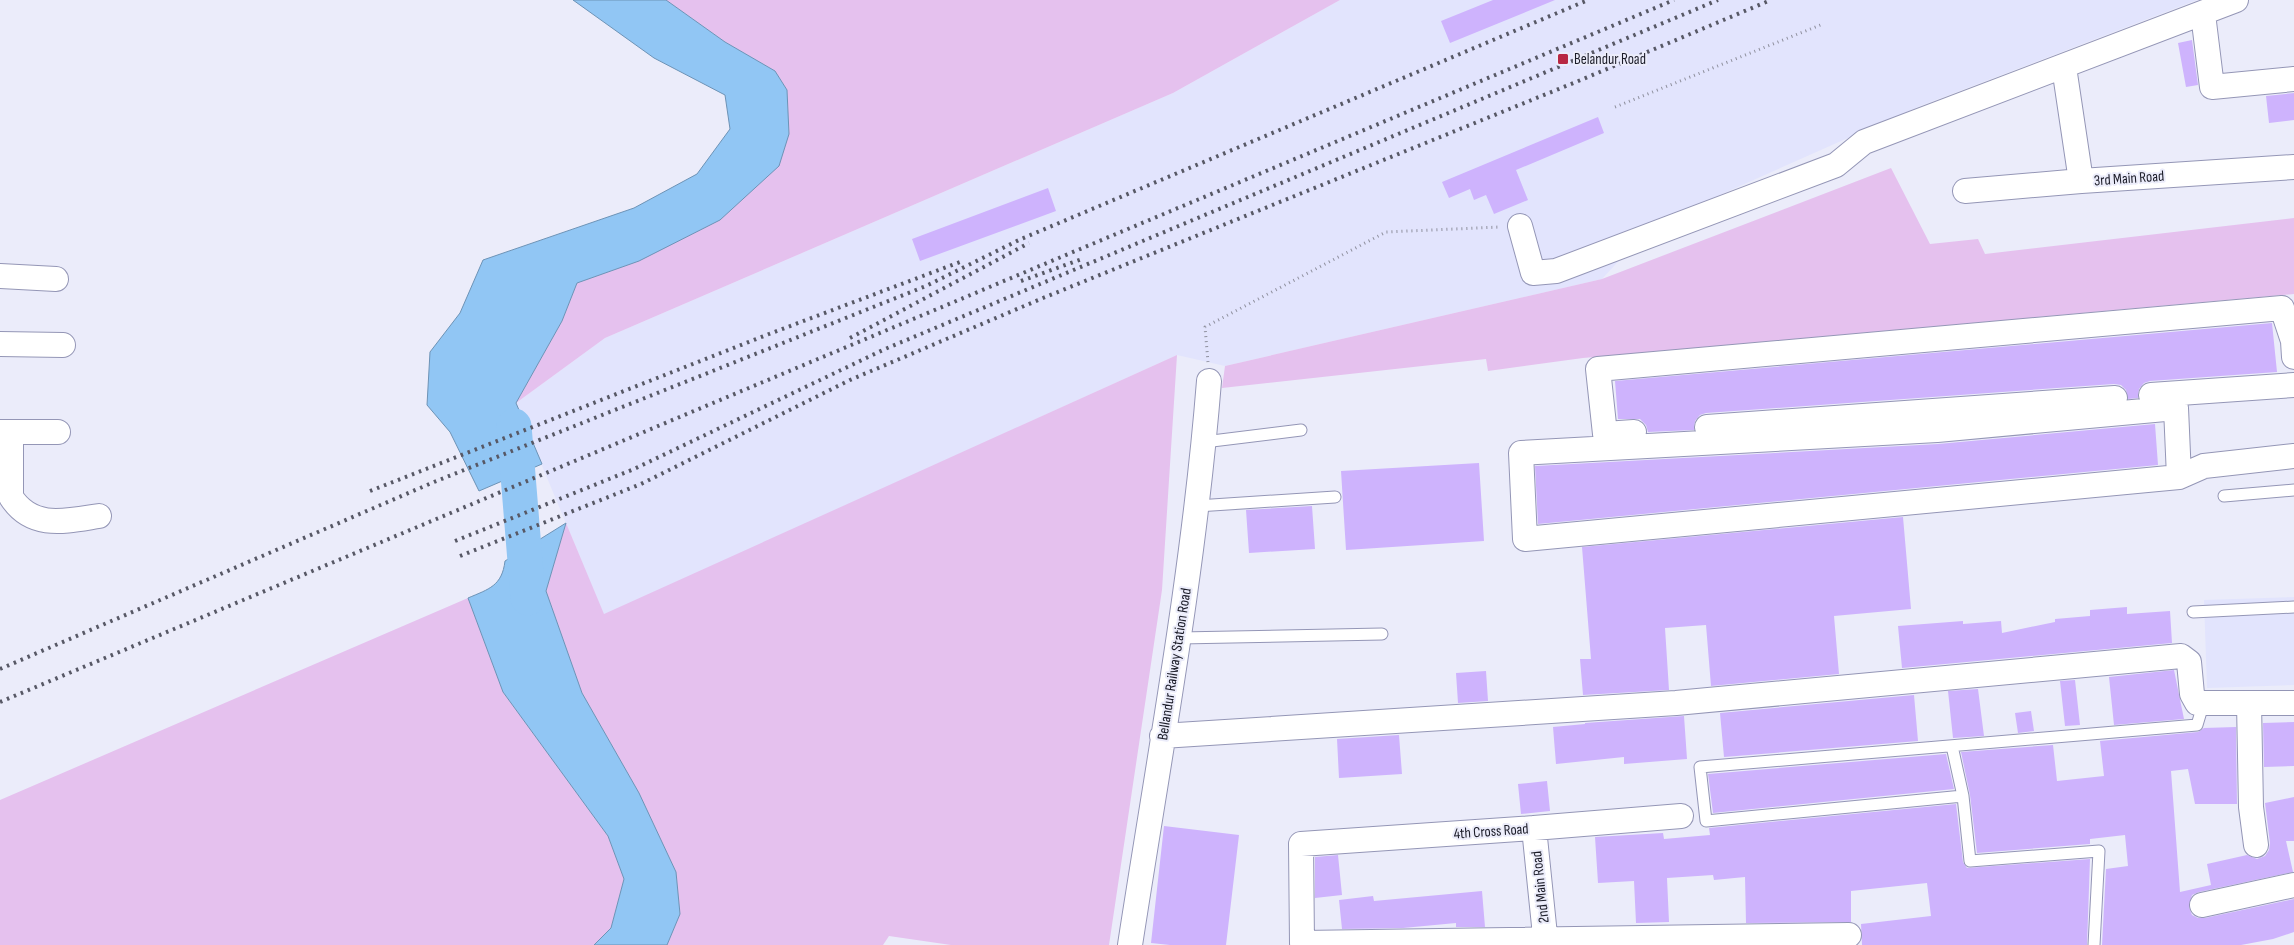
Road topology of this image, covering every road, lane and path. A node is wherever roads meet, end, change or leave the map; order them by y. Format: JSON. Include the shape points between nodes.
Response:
{"nodes":[{"id":1,"x":2236,"y":0,"type":"edge"},
{"id":2,"x":2202,"y":14,"type":"junction"},
{"id":3,"x":1823,"y":24,"type":"dead end"},
{"id":4,"x":2064,"y":67,"type":"junction"},
{"id":5,"x":2294,"y":79,"type":"edge"},
{"id":6,"x":1615,"y":107,"type":"dead end"},
{"id":7,"x":2294,"y":167,"type":"edge"},
{"id":8,"x":2081,"y":181,"type":"junction"},
{"id":9,"x":1965,"y":191,"type":"dead end"},
{"id":10,"x":1520,"y":226,"type":"joint"},
{"id":11,"x":0,"y":276,"type":"edge"},
{"id":12,"x":56,"y":279,"type":"dead end"},
{"id":13,"x":0,"y":344,"type":"edge"},
{"id":14,"x":62,"y":345,"type":"dead end"},
{"id":15,"x":2294,"y":347,"type":"edge"},
{"id":16,"x":1209,"y":381,"type":"joint"},
{"id":17,"x":2294,"y":385,"type":"edge"},
{"id":18,"x":1301,"y":430,"type":"dead end"},
{"id":19,"x":5,"y":432,"type":"edge"},
{"id":20,"x":58,"y":432,"type":"dead end"},
{"id":21,"x":1204,"y":442,"type":"junction"},
{"id":22,"x":2294,"y":456,"type":"edge"},
{"id":23,"x":2179,"y":476,"type":"junction"},
{"id":24,"x":2294,"y":490,"type":"edge"},
{"id":25,"x":2224,"y":496,"type":"dead end"},
{"id":26,"x":1335,"y":497,"type":"dead end"},
{"id":27,"x":1197,"y":506,"type":"junction"},
{"id":28,"x":99,"y":516,"type":"dead end"},
{"id":29,"x":2294,"y":607,"type":"edge"},
{"id":30,"x":2192,"y":612,"type":"dead end"},
{"id":31,"x":1382,"y":634,"type":"dead end"},
{"id":32,"x":1180,"y":638,"type":"junction"},
{"id":33,"x":2250,"y":703,"type":"junction"},
{"id":34,"x":2294,"y":703,"type":"edge"},
{"id":35,"x":2203,"y":705,"type":"junction"},
{"id":36,"x":1162,"y":736,"type":"junction"},
{"id":37,"x":1952,"y":746,"type":"junction"},
{"id":38,"x":1964,"y":796,"type":"junction"},
{"id":39,"x":1680,"y":816,"type":"dead end"},
{"id":40,"x":1534,"y":828,"type":"junction"},
{"id":41,"x":2256,"y":845,"type":"dead end"},
{"id":42,"x":2294,"y":885,"type":"edge"},
{"id":43,"x":2202,"y":905,"type":"dead end"},
{"id":44,"x":1849,"y":935,"type":"dead end"},
{"id":45,"x":1546,"y":942,"type":"edge"},
{"id":46,"x":1130,"y":945,"type":"edge"},
{"id":47,"x":2094,"y":945,"type":"edge"}],
"edges":[{"from":1,"to":2,"type":"street"},
{"from":2,"to":4,"type":"street"},
{"from":2,"to":5,"type":"street","via":[[2212,87]]},
{"from":3,"to":6,"type":"path"},
{"from":4,"to":8,"type":"street"},
{"from":4,"to":10,"type":"street","via":[[1864,142],[1836,165],[1556,271],[1533,273]]},
{"from":7,"to":8,"type":"street","name":"3rd Main Road"},
{"from":8,"to":9,"type":"street","name":"3rd Main Road"},
{"from":10,"to":16,"type":"path","via":[[1386,232],[1205,327]]},
{"from":11,"to":12,"type":"street"},
{"from":13,"to":14,"type":"street"},
{"from":15,"to":17,"type":"street","via":[[2282,308],[1598,369],[1604,434]]},
{"from":16,"to":21,"type":"street","name":"Bellandur Railway Station Road"},
{"from":18,"to":21,"type":"lane"},
{"from":19,"to":20,"type":"street"},
{"from":19,"to":28,"type":"street","via":[[11,497],[16,505],[38,520],[64,522]]},
{"from":21,"to":27,"type":"street","name":"Bellandur Railway Station Road"},
{"from":22,"to":23,"type":"street","via":[[2204,466]]},
{"from":23,"to":23,"type":"street","via":[[1525,539],[1520,453],[1937,430],[2176,408]]},
{"from":24,"to":25,"type":"lane"},
{"from":26,"to":27,"type":"lane"},
{"from":27,"to":32,"type":"street","name":"Bellandur Railway Station Road"},
{"from":29,"to":30,"type":"lane"},
{"from":31,"to":32,"type":"lane"},
{"from":32,"to":36,"type":"street","name":"Bellandur Railway Station Road"},
{"from":33,"to":34,"type":"street"},
{"from":33,"to":35,"type":"street"},
{"from":33,"to":41,"type":"street","via":[[2251,807]]},
{"from":35,"to":36,"type":"street","via":[[2197,704],[2192,694],[2189,662],[2181,656],[1676,702]]},
{"from":35,"to":37,"type":"lane","via":[[2197,725]]},
{"from":36,"to":46,"type":"street","name":"Bellandur Railway Station Road"},
{"from":37,"to":38,"type":"lane"},
{"from":37,"to":38,"type":"lane","via":[[1700,767],[1706,821]]},
{"from":38,"to":47,"type":"lane","via":[[1970,861],[2099,851]]},
{"from":39,"to":40,"type":"street","name":"4th Cross Road"},
{"from":40,"to":45,"type":"street","name":"2nd Main Road"},
{"from":40,"to":45,"type":"street","name":"4th Cross Road","via":[[1301,844],[1302,943]]},
{"from":42,"to":43,"type":"street"},
{"from":44,"to":45,"type":"street"}]}
